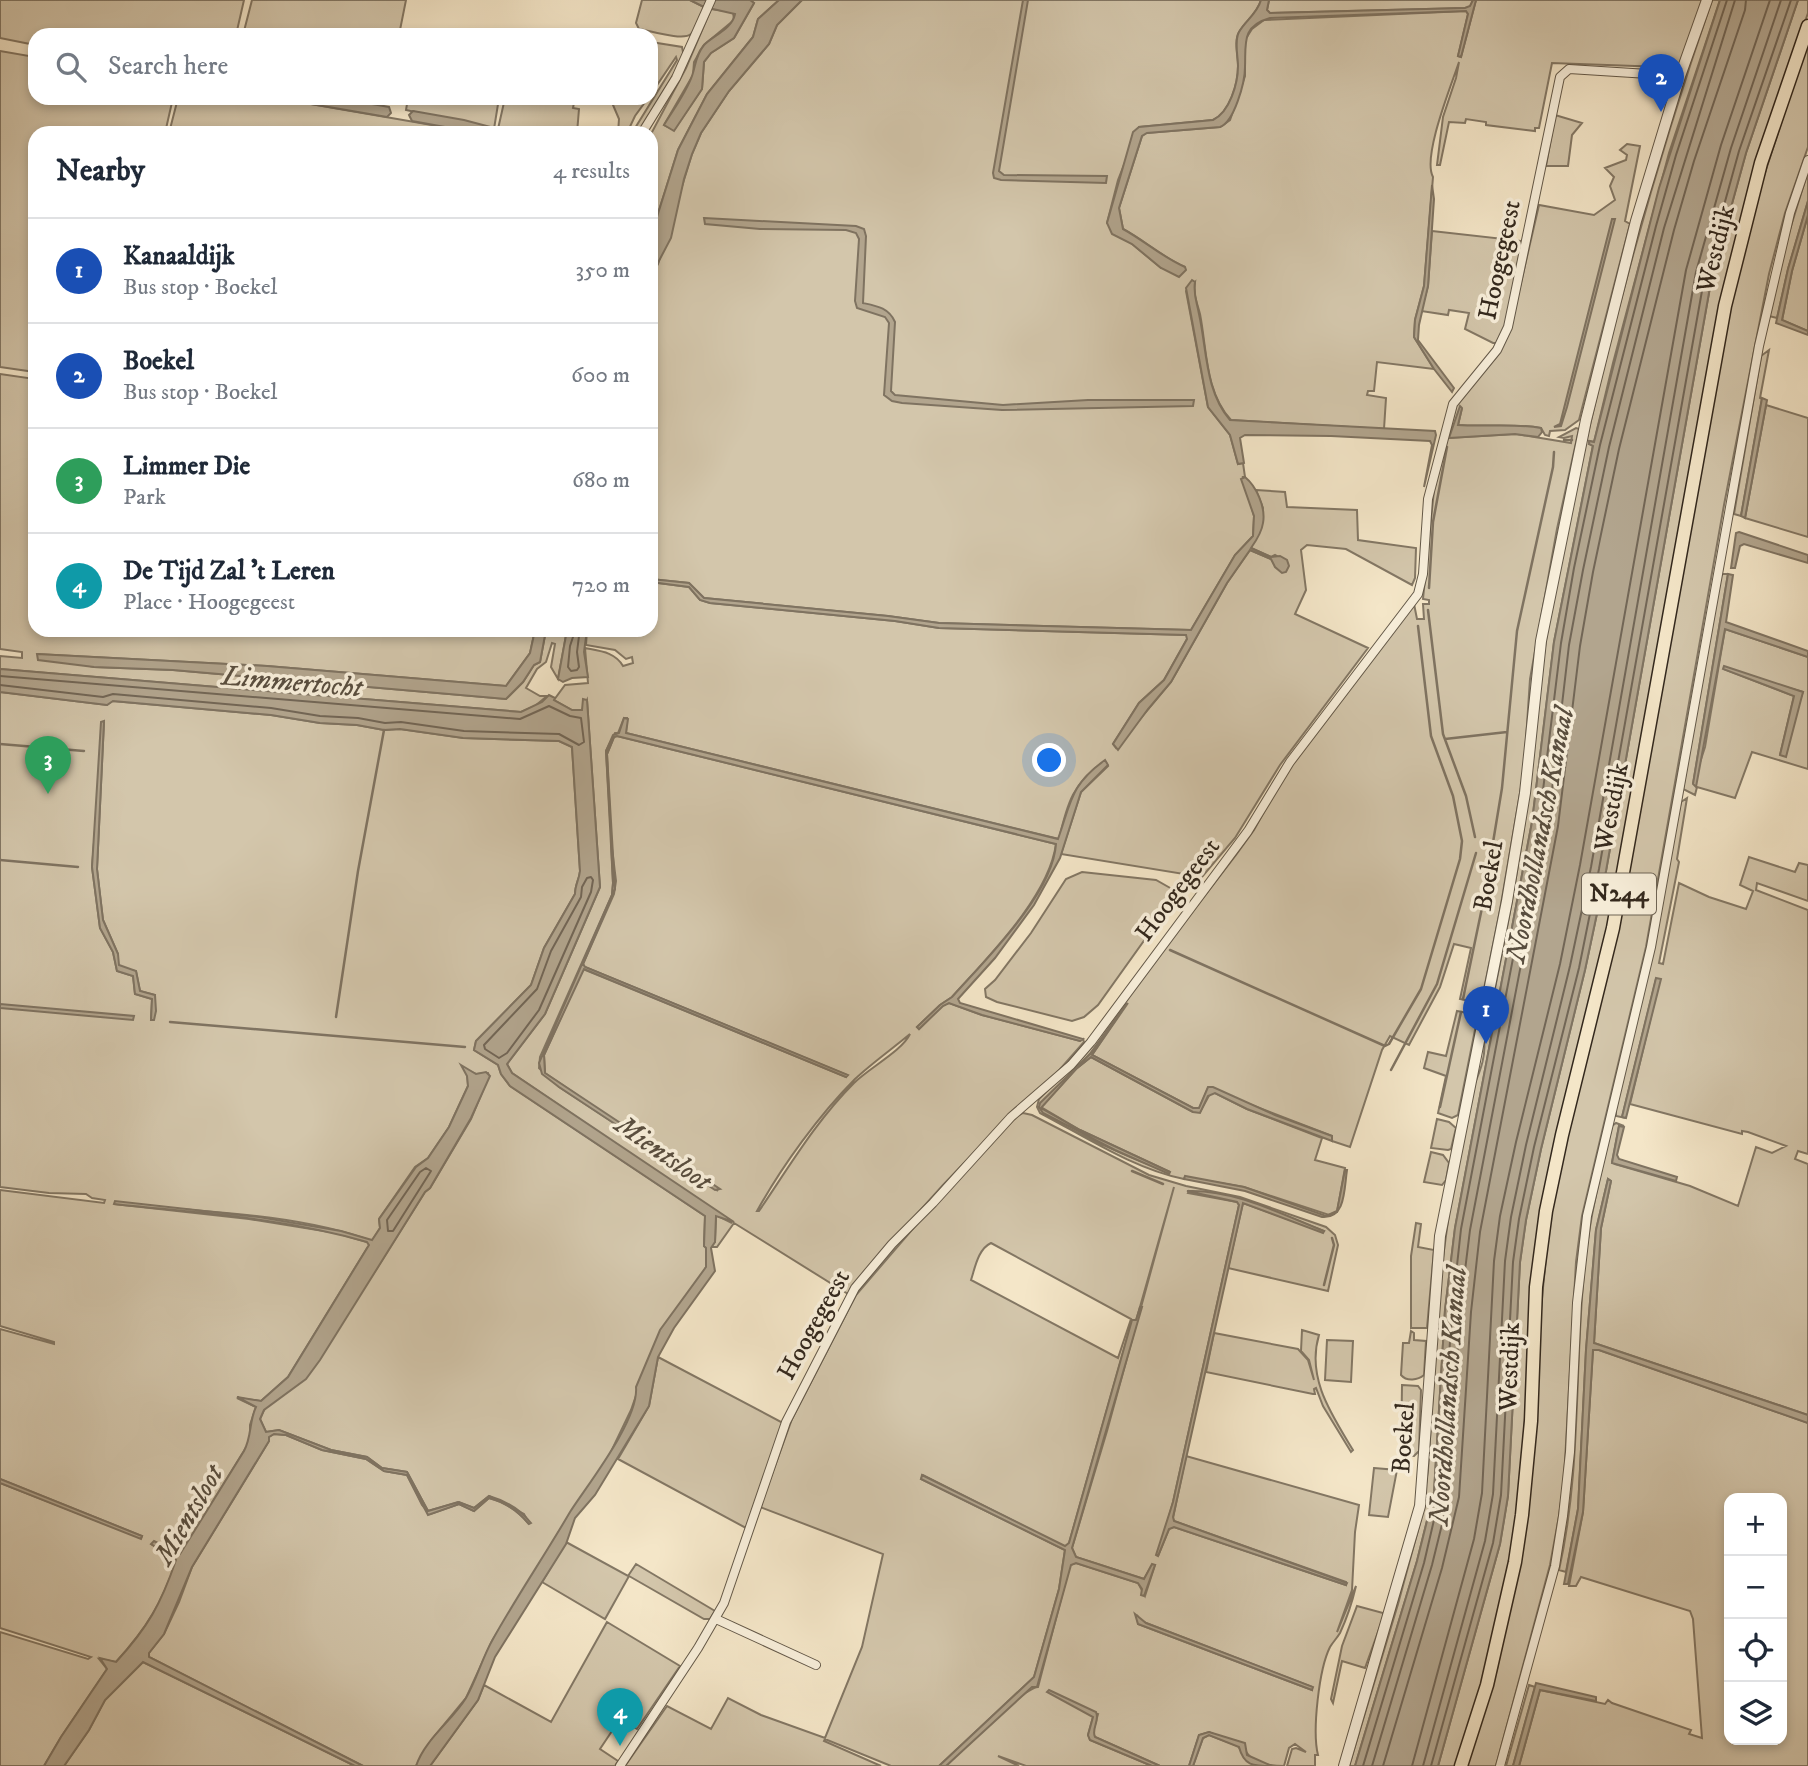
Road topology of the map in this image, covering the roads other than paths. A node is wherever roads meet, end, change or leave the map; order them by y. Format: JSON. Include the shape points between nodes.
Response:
{"nodes":[{"id":1,"x":711,"y":0,"type":"edge"},
{"id":2,"x":1707,"y":0,"type":"edge"},
{"id":3,"x":1808,"y":26,"type":"edge"},
{"id":4,"x":1680,"y":76,"type":"junction"},
{"id":5,"x":646,"y":126,"type":"edge"},
{"id":6,"x":1808,"y":160,"type":"edge"},
{"id":7,"x":716,"y":1619,"type":"junction"},
{"id":8,"x":816,"y":1665,"type":"dead end"},
{"id":9,"x":620,"y":1766,"type":"edge"},
{"id":10,"x":1344,"y":1766,"type":"edge"},
{"id":11,"x":1461,"y":1766,"type":"edge"},
{"id":12,"x":1500,"y":1766,"type":"edge"}],
"edges":[{"from":1,"to":5,"type":"street","via":[[676,78]]},
{"from":2,"to":4,"type":"street","name":"Boekel"},
{"from":3,"to":11,"type":"main road","name":"Westdijk","number":"N244","via":[[1761,163],[1725,306],[1613,928],[1546,1211],[1536,1287],[1531,1421],[1515,1562],[1487,1685]]},
{"from":4,"to":7,"type":"street","name":"Hoogegeest","via":[[1570,69],[1560,77],[1508,327],[1497,350],[1455,400],[1441,447],[1428,499],[1418,594],[1290,762],[1248,831],[1091,1042],[1011,1117],[855,1288],[786,1422]]},
{"from":4,"to":10,"type":"street","name":"Boekel","via":[[1636,221],[1586,420],[1541,641],[1523,806],[1440,1236],[1420,1506]]},
{"from":6,"to":12,"type":"street","via":[[1790,213],[1762,334],[1651,947],[1587,1216],[1563,1516],[1555,1566]]},
{"from":7,"to":8,"type":"street"},
{"from":7,"to":9,"type":"street","name":"Hoogegeest"}]}
